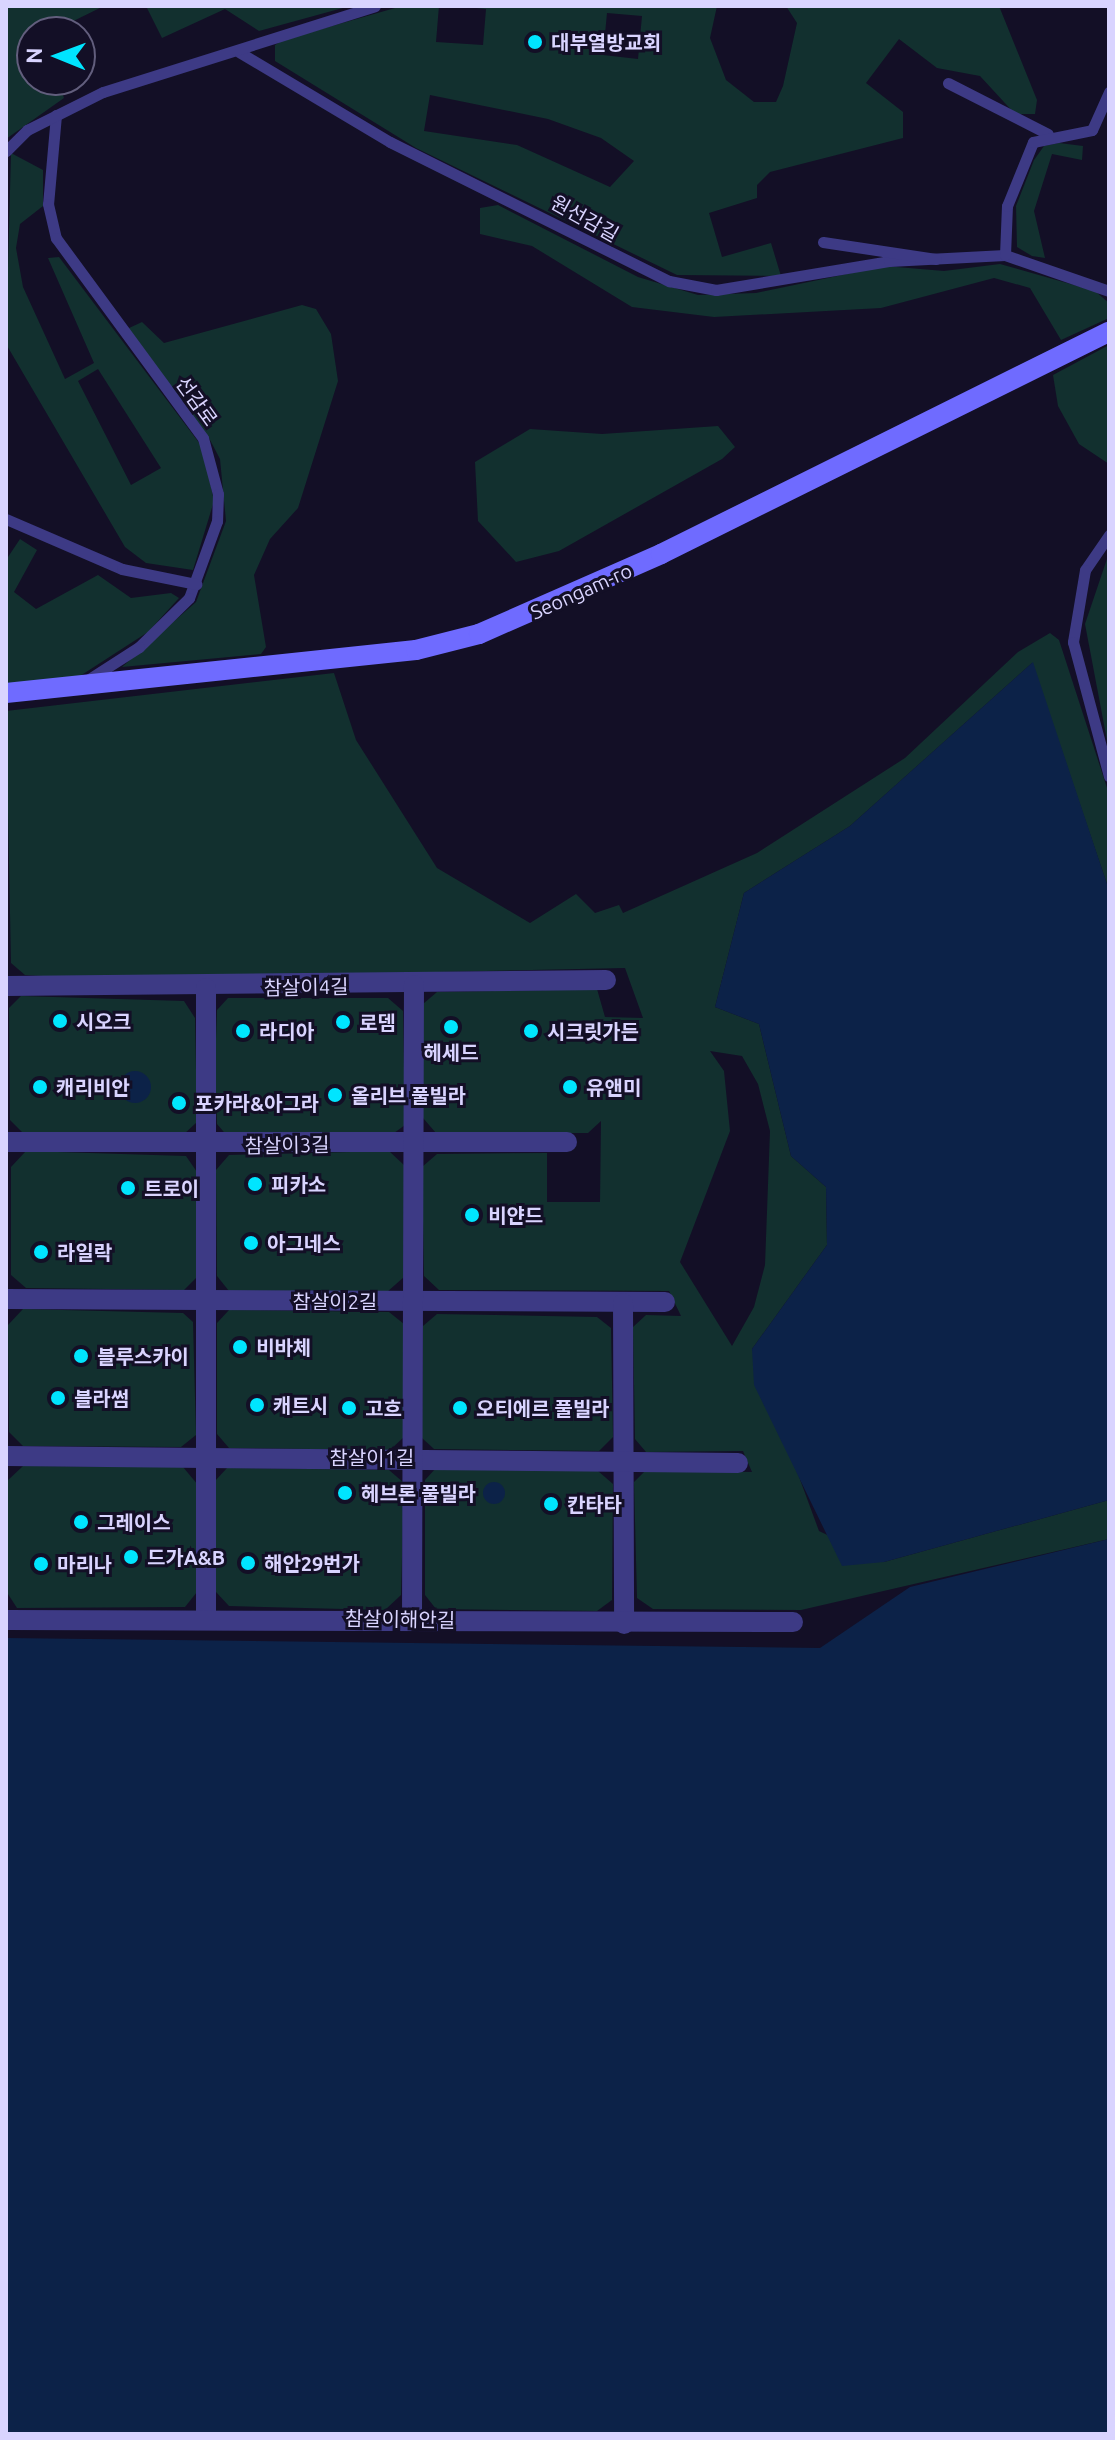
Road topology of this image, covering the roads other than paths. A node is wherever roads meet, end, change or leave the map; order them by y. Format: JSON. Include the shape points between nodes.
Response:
{"nodes":[{"id":1,"x":375,"y":6,"type":"edge"},
{"id":2,"x":239,"y":52,"type":"junction"},
{"id":3,"x":948,"y":83,"type":"dead end"},
{"id":4,"x":1109,"y":92,"type":"edge"},
{"id":5,"x":56,"y":115,"type":"junction"},
{"id":6,"x":1048,"y":134,"type":"junction"},
{"id":7,"x":6,"y":151,"type":"edge"},
{"id":8,"x":823,"y":242,"type":"dead end"},
{"id":9,"x":1005,"y":255,"type":"junction"},
{"id":10,"x":944,"y":262,"type":"junction"},
{"id":11,"x":1109,"y":291,"type":"edge"},
{"id":12,"x":1109,"y":332,"type":"edge"},
{"id":13,"x":6,"y":519,"type":"edge"},
{"id":14,"x":1109,"y":535,"type":"edge"},
{"id":15,"x":196,"y":584,"type":"junction"},
{"id":16,"x":81,"y":683,"type":"junction"},
{"id":17,"x":6,"y":693,"type":"edge"},
{"id":18,"x":1109,"y":776,"type":"edge"},
{"id":19,"x":606,"y":980,"type":"dead end"},
{"id":20,"x":414,"y":985,"type":"junction"},
{"id":21,"x":6,"y":986,"type":"edge"},
{"id":22,"x":206,"y":988,"type":"junction"},
{"id":23,"x":6,"y":1142,"type":"edge"},
{"id":24,"x":567,"y":1142,"type":"dead end"},
{"id":25,"x":414,"y":1143,"type":"junction"},
{"id":26,"x":205,"y":1146,"type":"junction"},
{"id":27,"x":6,"y":1299,"type":"edge"},
{"id":28,"x":207,"y":1300,"type":"junction"},
{"id":29,"x":413,"y":1301,"type":"junction"},
{"id":30,"x":665,"y":1302,"type":"dead end"},
{"id":31,"x":623,"y":1303,"type":"junction"},
{"id":32,"x":6,"y":1456,"type":"edge"},
{"id":33,"x":204,"y":1456,"type":"junction"},
{"id":34,"x":413,"y":1457,"type":"junction"},
{"id":35,"x":624,"y":1460,"type":"junction"},
{"id":36,"x":738,"y":1463,"type":"dead end"},
{"id":37,"x":206,"y":1619,"type":"junction"},
{"id":38,"x":412,"y":1619,"type":"junction"},
{"id":39,"x":6,"y":1620,"type":"edge"},
{"id":40,"x":793,"y":1622,"type":"dead end"},
{"id":41,"x":624,"y":1624,"type":"junction"}],
"edges":[{"from":1,"to":2,"type":"lane"},
{"from":2,"to":5,"type":"lane","via":[[166,70]]},
{"from":2,"to":10,"type":"lane","name":"원선감길","via":[[390,142],[669,281],[716,290],[889,261]]},
{"from":3,"to":6,"type":"lane"},
{"from":4,"to":6,"type":"lane","via":[[1092,130]]},
{"from":5,"to":7,"type":"lane"},
{"from":5,"to":15,"type":"lane","name":"선감로","via":[[48,204],[56,238],[216,466],[217,521]]},
{"from":6,"to":9,"type":"lane","via":[[1033,142],[1007,206]]},
{"from":8,"to":10,"type":"lane","name":"원선감길","via":[[914,251]]},
{"from":9,"to":10,"type":"lane","name":"원선감길"},
{"from":9,"to":11,"type":"lane","name":"원선감길"},
{"from":12,"to":16,"type":"street","name":"Seongam-ro","via":[[661,554],[479,634],[416,650]]},
{"from":13,"to":15,"type":"lane","via":[[122,569]]},
{"from":14,"to":18,"type":"lane","via":[[1085,570],[1073,642]]},
{"from":15,"to":16,"type":"lane","name":"선감로","via":[[176,615],[139,647]]},
{"from":16,"to":17,"type":"street","name":"Seongam-ro"},
{"from":19,"to":20,"type":"street","name":"참살이4길"},
{"from":20,"to":22,"type":"street","name":"참살이4길"},
{"from":20,"to":25,"type":"street"},
{"from":21,"to":22,"type":"street","name":"참살이4길"},
{"from":22,"to":26,"type":"street"},
{"from":23,"to":26,"type":"street","name":"참살이3길"},
{"from":24,"to":25,"type":"street","name":"참살이3길"},
{"from":25,"to":26,"type":"street","name":"참살이3길"},
{"from":25,"to":29,"type":"street"},
{"from":26,"to":28,"type":"street"},
{"from":27,"to":28,"type":"street","name":"참살이2길"},
{"from":28,"to":29,"type":"street","name":"참살이2길"},
{"from":28,"to":33,"type":"street"},
{"from":29,"to":31,"type":"street","name":"참살이2길"},
{"from":29,"to":34,"type":"street"},
{"from":30,"to":31,"type":"street","name":"참살이2길"},
{"from":31,"to":35,"type":"street"},
{"from":32,"to":33,"type":"street","name":"참살이1길"},
{"from":33,"to":34,"type":"street","name":"참살이1길"},
{"from":33,"to":37,"type":"street"},
{"from":34,"to":35,"type":"street","name":"참살이1길"},
{"from":34,"to":38,"type":"street"},
{"from":35,"to":36,"type":"street","name":"참살이1길"},
{"from":35,"to":41,"type":"street"},
{"from":37,"to":38,"type":"street","name":"참살이해안길"},
{"from":37,"to":39,"type":"street","name":"참살이해안길"},
{"from":38,"to":41,"type":"street","name":"참살이해안길"},
{"from":40,"to":41,"type":"street","name":"참살이해안길"}]}
